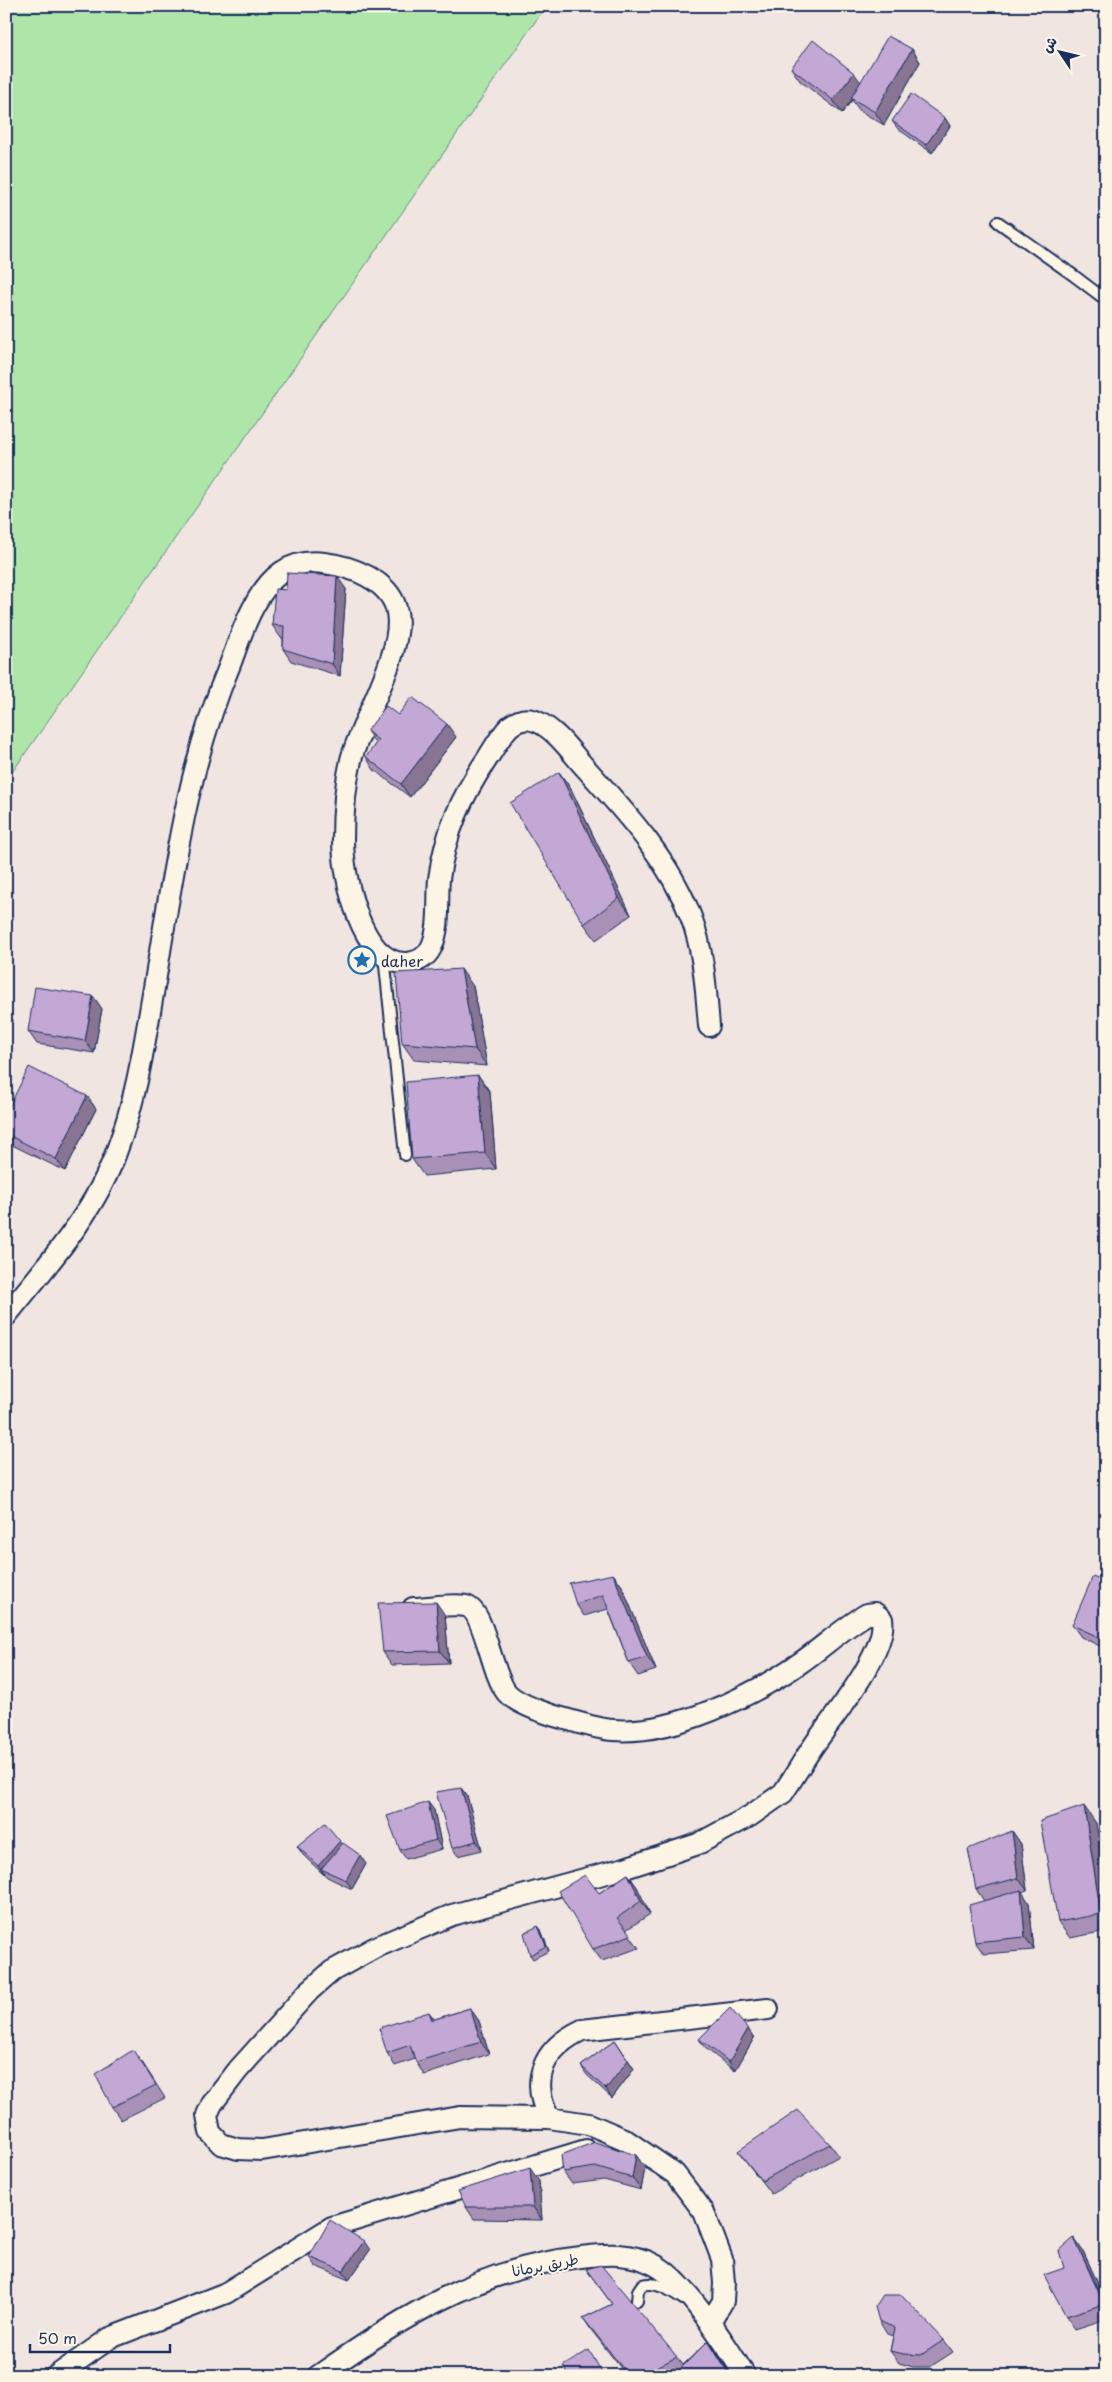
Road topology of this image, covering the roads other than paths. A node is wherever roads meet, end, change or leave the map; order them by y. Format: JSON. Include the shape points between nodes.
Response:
{"nodes":[{"id":1,"x":998,"y":222,"type":"dead end"},
{"id":2,"x":1106,"y":300,"type":"edge"},
{"id":3,"x":384,"y":956,"type":"junction"},
{"id":4,"x":708,"y":1026,"type":"dead end"},
{"id":5,"x":405,"y":1154,"type":"dead end"},
{"id":6,"x":6,"y":1316,"type":"edge"},
{"id":7,"x":393,"y":1608,"type":"edge"},
{"id":8,"x":768,"y":2009,"type":"dead end"},
{"id":9,"x":549,"y":2118,"type":"junction"},
{"id":10,"x":624,"y":2138,"type":"junction"},
{"id":11,"x":637,"y":2301,"type":"dead end"},
{"id":12,"x":710,"y":2323,"type":"junction"},
{"id":13,"x":56,"y":2376,"type":"edge"},
{"id":14,"x":318,"y":2376,"type":"edge"},
{"id":15,"x":746,"y":2376,"type":"edge"}],
"edges":[{"from":1,"to":2,"type":"lane"},
{"from":3,"to":4,"type":"street","via":[[413,962],[425,958],[430,950],[437,925],[442,860],[453,820],[475,777],[503,735],[518,721],[532,719],[550,730],[624,811],[655,849],[679,890],[693,923],[706,993]]},
{"from":3,"to":5,"type":"lane"},
{"from":3,"to":6,"type":"street","via":[[366,934],[359,917],[343,845],[352,759],[391,657],[399,625],[396,604],[377,582],[366,575],[322,562],[291,565],[276,574],[248,616],[219,689],[194,771],[178,839],[141,1065],[118,1150],[93,1201],[71,1234]]},
{"from":7,"to":9,"type":"street","via":[[461,1605],[471,1608],[477,1614],[491,1659],[508,1694],[563,1719],[614,1730],[648,1728],[708,1712],[742,1698],[800,1663],[868,1614],[875,1613],[882,1619],[882,1634],[861,1677],[783,1793],[771,1804],[690,1847],[452,1915],[374,1948],[332,1971],[309,1991],[238,2070],[207,2115],[210,2132],[221,2144],[262,2150],[460,2117]]},
{"from":8,"to":9,"type":"street","via":[[582,2030],[569,2036],[545,2061],[540,2075],[541,2097]]},
{"from":9,"to":10,"type":"street","via":[[589,2124]]},
{"from":10,"to":12,"type":"street","via":[[675,2174],[704,2212],[722,2259],[724,2283],[723,2301]]},
{"from":10,"to":13,"type":"street","via":[[332,2227],[226,2293],[110,2338]]},
{"from":11,"to":12,"type":"lane","via":[[642,2286],[661,2286],[683,2299]]},
{"from":12,"to":14,"type":"street","name":"طريق برمانا","via":[[667,2274],[642,2259],[621,2254],[549,2260],[490,2276],[449,2295],[367,2341]]},
{"from":12,"to":15,"type":"street","name":"طريق برمانا"}]}
